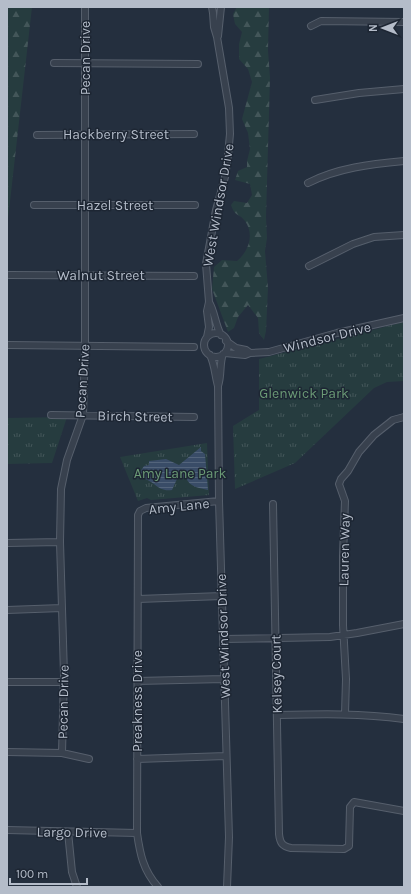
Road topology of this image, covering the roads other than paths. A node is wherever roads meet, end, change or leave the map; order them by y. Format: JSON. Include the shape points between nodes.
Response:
{"nodes":[{"id":1,"x":85,"y":7,"type":"edge"},
{"id":2,"x":212,"y":7,"type":"edge"},
{"id":3,"x":221,"y":7,"type":"edge"},
{"id":4,"x":404,"y":22,"type":"edge"},
{"id":5,"x":311,"y":26,"type":"dead end"},
{"id":6,"x":217,"y":37,"type":"junction"},
{"id":7,"x":54,"y":63,"type":"dead end"},
{"id":8,"x":85,"y":63,"type":"junction"},
{"id":9,"x":198,"y":64,"type":"dead end"},
{"id":10,"x":404,"y":89,"type":"edge"},
{"id":11,"x":315,"y":100,"type":"dead end"},
{"id":12,"x":194,"y":134,"type":"dead end"},
{"id":13,"x":37,"y":135,"type":"dead end"},
{"id":14,"x":84,"y":135,"type":"junction"},
{"id":15,"x":404,"y":161,"type":"edge"},
{"id":16,"x":308,"y":183,"type":"dead end"},
{"id":17,"x":34,"y":205,"type":"dead end"},
{"id":18,"x":84,"y":205,"type":"junction"},
{"id":19,"x":196,"y":205,"type":"dead end"},
{"id":20,"x":404,"y":235,"type":"edge"},
{"id":21,"x":309,"y":266,"type":"dead end"},
{"id":22,"x":9,"y":275,"type":"dead end"},
{"id":23,"x":85,"y":275,"type":"junction"},
{"id":24,"x":194,"y":276,"type":"dead end"},
{"id":25,"x":209,"y":302,"type":"junction"},
{"id":26,"x":404,"y":318,"type":"edge"},
{"id":27,"x":221,"y":335,"type":"junction"},
{"id":28,"x":207,"y":337,"type":"junction"},
{"id":29,"x":226,"y":341,"type":"junction"},
{"id":30,"x":7,"y":345,"type":"edge"},
{"id":31,"x":85,"y":346,"type":"junction"},
{"id":32,"x":194,"y":347,"type":"dead end"},
{"id":33,"x":224,"y":353,"type":"junction"},
{"id":34,"x":250,"y":353,"type":"junction"},
{"id":35,"x":210,"y":355,"type":"junction"},
{"id":36,"x":218,"y":386,"type":"junction"},
{"id":37,"x":51,"y":415,"type":"dead end"},
{"id":38,"x":82,"y":415,"type":"junction"},
{"id":39,"x":194,"y":417,"type":"dead end"},
{"id":40,"x":404,"y":417,"type":"edge"},
{"id":41,"x":219,"y":501,"type":"junction"},
{"id":42,"x":272,"y":504,"type":"dead end"},
{"id":43,"x":140,"y":511,"type":"joint"},
{"id":44,"x":60,"y":542,"type":"junction"},
{"id":45,"x":7,"y":543,"type":"edge"},
{"id":46,"x":222,"y":596,"type":"junction"},
{"id":47,"x":138,"y":599,"type":"junction"},
{"id":48,"x":62,"y":608,"type":"junction"},
{"id":49,"x":7,"y":610,"type":"edge"},
{"id":50,"x":404,"y":624,"type":"edge"},
{"id":51,"x":344,"y":636,"type":"junction"},
{"id":52,"x":223,"y":639,"type":"junction"},
{"id":53,"x":275,"y":639,"type":"junction"},
{"id":54,"x":224,"y":679,"type":"junction"},
{"id":55,"x":137,"y":681,"type":"junction"},
{"id":56,"x":7,"y":682,"type":"edge"},
{"id":57,"x":64,"y":682,"type":"junction"},
{"id":58,"x":345,"y":714,"type":"junction"},
{"id":59,"x":277,"y":715,"type":"junction"},
{"id":60,"x":404,"y":719,"type":"edge"},
{"id":61,"x":7,"y":752,"type":"edge"},
{"id":62,"x":62,"y":753,"type":"junction"},
{"id":63,"x":226,"y":756,"type":"junction"},
{"id":64,"x":89,"y":759,"type":"dead end"},
{"id":65,"x":137,"y":759,"type":"junction"},
{"id":66,"x":404,"y":811,"type":"edge"},
{"id":67,"x":7,"y":830,"type":"edge"},
{"id":68,"x":68,"y":832,"type":"junction"},
{"id":69,"x":137,"y":833,"type":"junction"},
{"id":70,"x":77,"y":887,"type":"edge"},
{"id":71,"x":158,"y":887,"type":"edge"},
{"id":72,"x":228,"y":887,"type":"edge"}],
"edges":[{"from":1,"to":8,"type":"street","name":"Pecan Drive"},
{"from":2,"to":6,"type":"street","name":"West Windsor Drive"},
{"from":3,"to":6,"type":"street","name":"West Windsor Drive"},
{"from":4,"to":5,"type":"street","via":[[321,21]]},
{"from":6,"to":25,"type":"street","name":"West Windsor Drive","via":[[229,108],[230,134],[225,177],[206,264]]},
{"from":7,"to":8,"type":"street"},
{"from":8,"to":9,"type":"street"},
{"from":8,"to":14,"type":"street","name":"Pecan Drive"},
{"from":10,"to":11,"type":"street"},
{"from":12,"to":14,"type":"street","name":"Hackberry Street"},
{"from":13,"to":14,"type":"street","name":"Hackberry Street"},
{"from":14,"to":18,"type":"street","name":"Pecan Drive"},
{"from":15,"to":16,"type":"street","via":[[362,165]]},
{"from":17,"to":18,"type":"street","name":"Hazel Street"},
{"from":18,"to":19,"type":"street","name":"Hazel Street"},
{"from":18,"to":23,"type":"street","name":"Pecan Drive"},
{"from":20,"to":21,"type":"street","via":[[374,237],[353,244]]},
{"from":22,"to":23,"type":"street","name":"Walnut Street"},
{"from":23,"to":24,"type":"street","name":"Walnut Street"},
{"from":23,"to":31,"type":"street","name":"Pecan Drive"},
{"from":25,"to":27,"type":"street","name":"West Windsor Drive"},
{"from":25,"to":28,"type":"street","name":"West Windsor Drive","via":[[206,311],[209,327]]},
{"from":26,"to":34,"type":"street","name":"Windsor Drive","via":[[336,333],[269,352]]},
{"from":27,"to":28,"type":"street"},
{"from":27,"to":29,"type":"street","name":"West Windsor Drive"},
{"from":28,"to":35,"type":"street","name":"West Windsor Drive","via":[[204,347]]},
{"from":29,"to":33,"type":"street","name":"West Windsor Drive"},
{"from":29,"to":34,"type":"street","name":"Windsor Drive"},
{"from":30,"to":31,"type":"street"},
{"from":31,"to":32,"type":"street"},
{"from":31,"to":38,"type":"street","name":"Pecan Drive"},
{"from":33,"to":34,"type":"street","name":"Windsor Drive"},
{"from":33,"to":35,"type":"street","via":[[215,357]]},
{"from":33,"to":36,"type":"street","name":"West Windsor Drive","via":[[221,361],[222,376]]},
{"from":35,"to":36,"type":"street","name":"West Windsor Drive","via":[[214,362]]},
{"from":36,"to":41,"type":"street","name":"West Windsor Drive"},
{"from":37,"to":38,"type":"street","name":"Birch Street"},
{"from":38,"to":39,"type":"street","name":"Birch Street"},
{"from":38,"to":44,"type":"street","name":"Pecan Drive","via":[[62,484]]},
{"from":40,"to":51,"type":"street","name":"Lauren Way","via":[[393,420],[374,436],[359,452],[339,484],[345,501]]},
{"from":41,"to":43,"type":"street","name":"Amy Lane","via":[[146,508]]},
{"from":41,"to":46,"type":"street","name":"West Windsor Drive"},
{"from":42,"to":53,"type":"street","name":"Kelsey Court"},
{"from":43,"to":47,"type":"street","name":"Preakness Drive"},
{"from":44,"to":45,"type":"street"},
{"from":44,"to":48,"type":"street","name":"Pecan Drive"},
{"from":46,"to":47,"type":"street"},
{"from":46,"to":52,"type":"street","name":"West Windsor Drive"},
{"from":47,"to":55,"type":"street","name":"Preakness Drive"},
{"from":48,"to":49,"type":"street"},
{"from":48,"to":57,"type":"street","name":"Pecan Drive"},
{"from":50,"to":51,"type":"street"},
{"from":51,"to":53,"type":"street"},
{"from":51,"to":58,"type":"street","name":"Lauren Way"},
{"from":52,"to":53,"type":"street"},
{"from":52,"to":54,"type":"street","name":"West Windsor Drive"},
{"from":53,"to":59,"type":"street","name":"Kelsey Court"},
{"from":54,"to":55,"type":"street"},
{"from":54,"to":63,"type":"street","name":"West Windsor Drive"},
{"from":55,"to":65,"type":"street","name":"Preakness Drive"},
{"from":56,"to":57,"type":"street"},
{"from":57,"to":62,"type":"street","name":"Pecan Drive"},
{"from":58,"to":59,"type":"street"},
{"from":58,"to":60,"type":"street"},
{"from":59,"to":66,"type":"street","name":"Kelsey Court","via":[[279,834],[284,847],[344,849],[349,846],[350,806],[354,802]]},
{"from":61,"to":62,"type":"street"},
{"from":62,"to":64,"type":"street"},
{"from":63,"to":65,"type":"street"},
{"from":63,"to":72,"type":"street","name":"West Windsor Drive"},
{"from":65,"to":69,"type":"street","name":"Preakness Drive"},
{"from":67,"to":68,"type":"street","name":"Largo Drive"},
{"from":68,"to":69,"type":"street","name":"Largo Drive"},
{"from":68,"to":70,"type":"street","via":[[72,872]]},
{"from":69,"to":71,"type":"street","name":"Preakness Drive","via":[[140,856]]}]}
